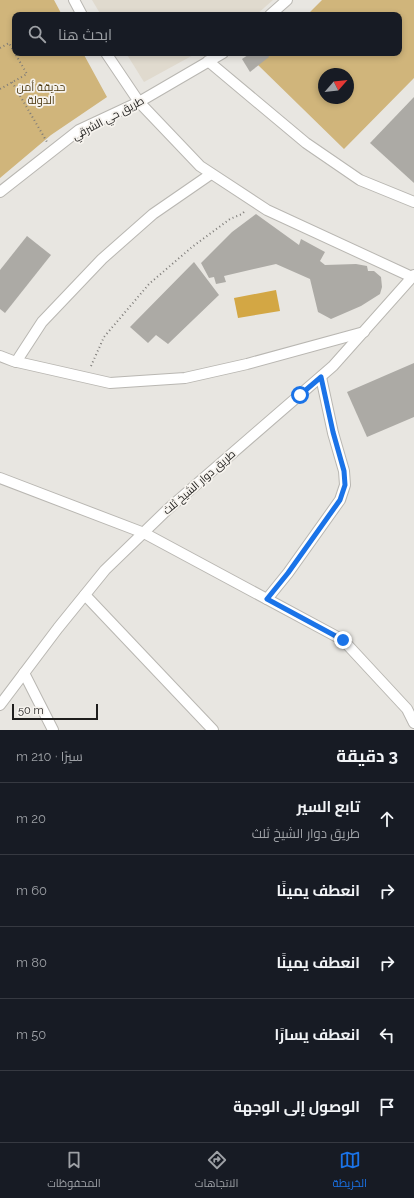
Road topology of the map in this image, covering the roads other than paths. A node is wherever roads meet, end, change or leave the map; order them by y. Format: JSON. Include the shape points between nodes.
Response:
{"nodes":[{"id":1,"x":74,"y":0,"type":"edge"},
{"id":2,"x":287,"y":0,"type":"edge"},
{"id":3,"x":80,"y":12,"type":"edge"},
{"id":4,"x":273,"y":12,"type":"edge"},
{"id":5,"x":108,"y":56,"type":"edge"},
{"id":6,"x":217,"y":56,"type":"edge"},
{"id":7,"x":208,"y":61,"type":"junction"},
{"id":8,"x":139,"y":102,"type":"junction"},
{"id":9,"x":211,"y":174,"type":"junction"},
{"id":10,"x":0,"y":192,"type":"edge"},
{"id":11,"x":414,"y":202,"type":"edge"},
{"id":12,"x":413,"y":276,"type":"edge"},
{"id":13,"x":364,"y":332,"type":"junction"},
{"id":14,"x":0,"y":356,"type":"edge"},
{"id":15,"x":16,"y":362,"type":"junction"},
{"id":16,"x":321,"y":377,"type":"junction"},
{"id":17,"x":0,"y":478,"type":"edge"},
{"id":18,"x":144,"y":533,"type":"junction"},
{"id":19,"x":85,"y":595,"type":"junction"},
{"id":20,"x":267,"y":599,"type":"junction"},
{"id":21,"x":24,"y":673,"type":"junction"},
{"id":22,"x":0,"y":704,"type":"edge"},
{"id":23,"x":414,"y":723,"type":"edge"},
{"id":24,"x":53,"y":730,"type":"edge"},
{"id":25,"x":213,"y":730,"type":"edge"}],
"edges":[{"from":1,"to":3,"type":"street"},
{"from":2,"to":4,"type":"street"},
{"from":5,"to":8,"type":"street"},
{"from":6,"to":7,"type":"street","name":"طريق حي الشرقي"},
{"from":7,"to":8,"type":"street","name":"طريق حي الشرقي"},
{"from":7,"to":11,"type":"street","via":[[306,144],[360,180]]},
{"from":8,"to":9,"type":"street","via":[[200,166]]},
{"from":8,"to":10,"type":"street","name":"طريق حي الشرقي","via":[[80,130]]},
{"from":9,"to":12,"type":"street","via":[[267,210]]},
{"from":9,"to":15,"type":"street","via":[[153,214],[102,259],[42,322]]},
{"from":12,"to":13,"type":"street","name":"طريق دوار الشيخ ثلث"},
{"from":13,"to":15,"type":"street","via":[[185,378],[110,383]]},
{"from":13,"to":16,"type":"street","name":"طريق دوار الشيخ ثلث"},
{"from":14,"to":15,"type":"street"},
{"from":16,"to":18,"type":"street","name":"طريق دوار الشيخ ثلث","via":[[168,509]]},
{"from":16,"to":20,"type":"street","via":[[344,471],[345,485],[340,500]]},
{"from":17,"to":18,"type":"street"},
{"from":18,"to":19,"type":"street","name":"طريق دوار الشيخ ثلث","via":[[105,570]]},
{"from":18,"to":20,"type":"street"},
{"from":19,"to":21,"type":"street","name":"طريق دوار الشيخ ثلث"},
{"from":19,"to":25,"type":"street"},
{"from":20,"to":23,"type":"street","via":[[343,640],[408,709]]},
{"from":21,"to":22,"type":"street","name":"طريق دوار الشيخ ثلث"},
{"from":21,"to":24,"type":"street"}]}
